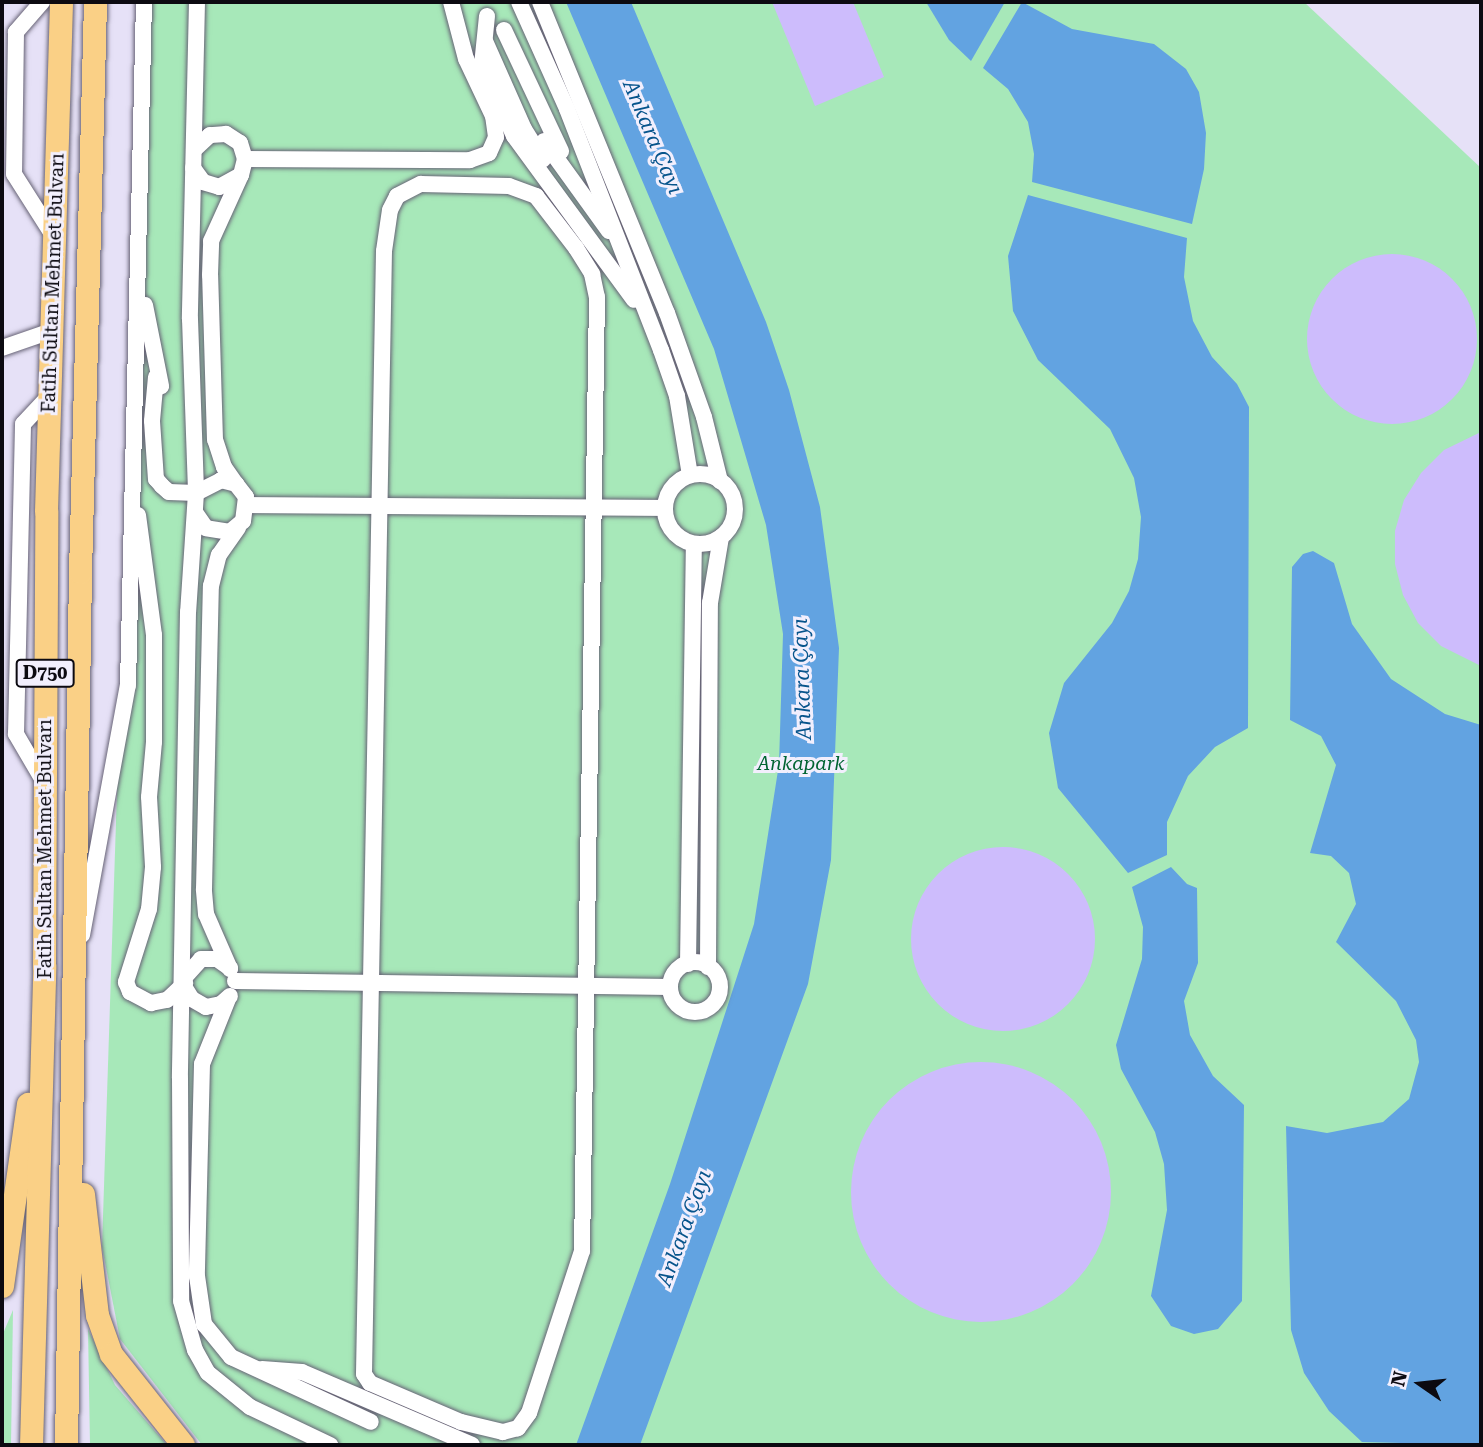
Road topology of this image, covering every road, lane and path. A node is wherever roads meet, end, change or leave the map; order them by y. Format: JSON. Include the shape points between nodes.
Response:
{"nodes":[{"id":1,"x":42,"y":2,"type":"edge"},
{"id":2,"x":61,"y":2,"type":"edge"},
{"id":3,"x":95,"y":2,"type":"edge"},
{"id":4,"x":144,"y":2,"type":"edge"},
{"id":5,"x":197,"y":2,"type":"edge"},
{"id":6,"x":451,"y":2,"type":"edge"},
{"id":7,"x":519,"y":2,"type":"edge"},
{"id":8,"x":540,"y":2,"type":"edge"},
{"id":9,"x":484,"y":9,"type":"edge"},
{"id":10,"x":503,"y":30,"type":"junction"},
{"id":11,"x":485,"y":39,"type":"junction"},
{"id":12,"x":194,"y":150,"type":"junction"},
{"id":13,"x":243,"y":167,"type":"junction"},
{"id":14,"x":193,"y":168,"type":"junction"},
{"id":15,"x":598,"y":190,"type":"junction"},
{"id":16,"x":610,"y":218,"type":"junction"},
{"id":17,"x":54,"y":237,"type":"junction"},
{"id":18,"x":620,"y":246,"type":"junction"},
{"id":19,"x":138,"y":260,"type":"junction"},
{"id":20,"x":636,"y":287,"type":"junction"},
{"id":21,"x":650,"y":322,"type":"junction"},
{"id":22,"x":51,"y":331,"type":"junction"},
{"id":23,"x":2,"y":348,"type":"edge"},
{"id":24,"x":690,"y":475,"type":"junction"},
{"id":25,"x":720,"y":481,"type":"junction"},
{"id":26,"x":236,"y":484,"type":"junction"},
{"id":27,"x":196,"y":493,"type":"junction"},
{"id":28,"x":133,"y":497,"type":"junction"},
{"id":29,"x":248,"y":505,"type":"junction"},
{"id":30,"x":382,"y":505,"type":"junction"},
{"id":31,"x":593,"y":507,"type":"junction"},
{"id":32,"x":664,"y":508,"type":"junction"},
{"id":33,"x":195,"y":512,"type":"junction"},
{"id":34,"x":238,"y":528,"type":"junction"},
{"id":35,"x":721,"y":537,"type":"junction"},
{"id":36,"x":694,"y":544,"type":"junction"},
{"id":37,"x":688,"y":964,"type":"junction"},
{"id":38,"x":44,"y":966,"type":"junction"},
{"id":39,"x":708,"y":967,"type":"junction"},
{"id":40,"x":232,"y":975,"type":"junction"},
{"id":41,"x":74,"y":979,"type":"junction"},
{"id":42,"x":185,"y":983,"type":"junction"},
{"id":43,"x":373,"y":986,"type":"junction"},
{"id":44,"x":587,"y":986,"type":"junction"},
{"id":45,"x":670,"y":987,"type":"junction"},
{"id":46,"x":228,"y":999,"type":"junction"},
{"id":47,"x":72,"y":1103,"type":"junction"},
{"id":48,"x":2,"y":1286,"type":"edge"},
{"id":49,"x":256,"y":1369,"type":"junction"},
{"id":50,"x":407,"y":1420,"type":"junction"},
{"id":51,"x":389,"y":1421,"type":"junction"},
{"id":52,"x":31,"y":1445,"type":"edge"},
{"id":53,"x":66,"y":1445,"type":"edge"},
{"id":54,"x":184,"y":1445,"type":"edge"},
{"id":55,"x":331,"y":1445,"type":"edge"},
{"id":56,"x":471,"y":1445,"type":"edge"}],
"edges":[{"from":1,"to":17,"type":"street","via":[[16,32],[14,174]]},
{"from":2,"to":17,"type":"highway","name":"Fatih Sultan Mehmet Bulvarı","number":"D750"},
{"from":3,"to":41,"type":"highway","name":"Fatih Sultan Mehmet Bulvarı","number":"D750"},
{"from":4,"to":19,"type":"street"},
{"from":5,"to":12,"type":"street"},
{"from":6,"to":13,"type":"street","via":[[466,59],[493,116],[496,137],[489,153],[470,160]]},
{"from":7,"to":15,"type":"street"},
{"from":8,"to":25,"type":"street","via":[[667,313],[704,417]]},
{"from":9,"to":10,"type":"street"},
{"from":9,"to":11,"type":"street"},
{"from":9,"to":18,"type":"street","via":[[534,125]]},
{"from":10,"to":15,"type":"street","via":[[520,43],[553,117]]},
{"from":10,"to":16,"type":"street","via":[[544,121]]},
{"from":11,"to":20,"type":"street","via":[[524,130]]},
{"from":11,"to":21,"type":"street","via":[[482,65],[514,136]]},
{"from":12,"to":13,"type":"street","via":[[210,135],[226,134],[240,144]]},
{"from":12,"to":14,"type":"street"},
{"from":13,"to":14,"type":"street","via":[[228,185],[211,186]]},
{"from":13,"to":26,"type":"street","via":[[211,242],[210,275],[215,440],[224,467]]},
{"from":14,"to":27,"type":"street","via":[[191,410]]},
{"from":15,"to":16,"type":"street"},
{"from":16,"to":18,"type":"street"},
{"from":17,"to":22,"type":"highway","name":"Fatih Sultan Mehmet Bulvarı","number":"D750"},
{"from":18,"to":20,"type":"street"},
{"from":19,"to":27,"type":"street","via":[[156,377],[156,479],[169,492]]},
{"from":19,"to":28,"type":"street"},
{"from":20,"to":21,"type":"street"},
{"from":21,"to":24,"type":"street","via":[[677,396]]},
{"from":22,"to":23,"type":"street"},
{"from":22,"to":38,"type":"highway","name":"Fatih Sultan Mehmet Bulvarı","number":"D750"},
{"from":24,"to":25,"type":"street","via":[[706,474]]},
{"from":24,"to":32,"type":"street","via":[[674,484]]},
{"from":25,"to":35,"type":"street","via":[[735,507],[734,518]]},
{"from":26,"to":27,"type":"street","via":[[213,481]]},
{"from":26,"to":29,"type":"street"},
{"from":27,"to":33,"type":"street"},
{"from":28,"to":41,"type":"street","via":[[128,685]]},
{"from":28,"to":42,"type":"street","via":[[152,595],[154,742],[149,909],[126,982],[130,992],[151,1003],[167,1000]]},
{"from":29,"to":30,"type":"street"},
{"from":29,"to":34,"type":"street"},
{"from":30,"to":31,"type":"street"},
{"from":30,"to":31,"type":"street","via":[[386,231],[397,196],[421,184],[526,190],[536,196],[592,274],[597,297]]},
{"from":30,"to":43,"type":"street","via":[[372,794]]},
{"from":31,"to":32,"type":"street"},
{"from":31,"to":44,"type":"street"},
{"from":32,"to":36,"type":"street","via":[[670,528]]},
{"from":33,"to":34,"type":"street","via":[[214,532]]},
{"from":33,"to":42,"type":"street","via":[[188,612]]},
{"from":34,"to":40,"type":"street","via":[[219,555],[211,586],[204,889],[206,914]]},
{"from":35,"to":36,"type":"street"},
{"from":35,"to":39,"type":"street","via":[[710,603]]},
{"from":36,"to":37,"type":"street"},
{"from":37,"to":39,"type":"street"},
{"from":37,"to":45,"type":"street","via":[[676,972]]},
{"from":38,"to":48,"type":"highway"},
{"from":38,"to":52,"type":"highway","name":"Fatih Sultan Mehmet Bulvarı","number":"D750"},
{"from":39,"to":45,"type":"street","via":[[717,976],[719,992],[705,1010],[681,1008]]},
{"from":40,"to":42,"type":"street","via":[[209,957],[194,963]]},
{"from":40,"to":43,"type":"street"},
{"from":40,"to":46,"type":"street"},
{"from":41,"to":47,"type":"highway","name":"Fatih Sultan Mehmet Bulvarı","number":"D750"},
{"from":42,"to":46,"type":"street","via":[[192,999],[206,1007]]},
{"from":42,"to":55,"type":"street","via":[[180,1078],[184,1317],[208,1373],[228,1392]]},
{"from":43,"to":44,"type":"street"},
{"from":43,"to":44,"type":"street","via":[[364,1374],[370,1383],[461,1422],[503,1432],[517,1428],[529,1413],[582,1251]]},
{"from":44,"to":45,"type":"street"},
{"from":46,"to":49,"type":"street","via":[[202,1065],[197,1298],[213,1340],[231,1357]]},
{"from":47,"to":53,"type":"highway","name":"Fatih Sultan Mehmet Bulvarı","number":"D750"},
{"from":47,"to":54,"type":"highway","via":[[97,1315],[118,1365]]},
{"from":49,"to":50,"type":"street","via":[[302,1372]]},
{"from":49,"to":51,"type":"street","via":[[299,1380]]},
{"from":49,"to":51,"type":"street","via":[[371,1422]]},
{"from":50,"to":51,"type":"street"},
{"from":50,"to":56,"type":"street"}]}
